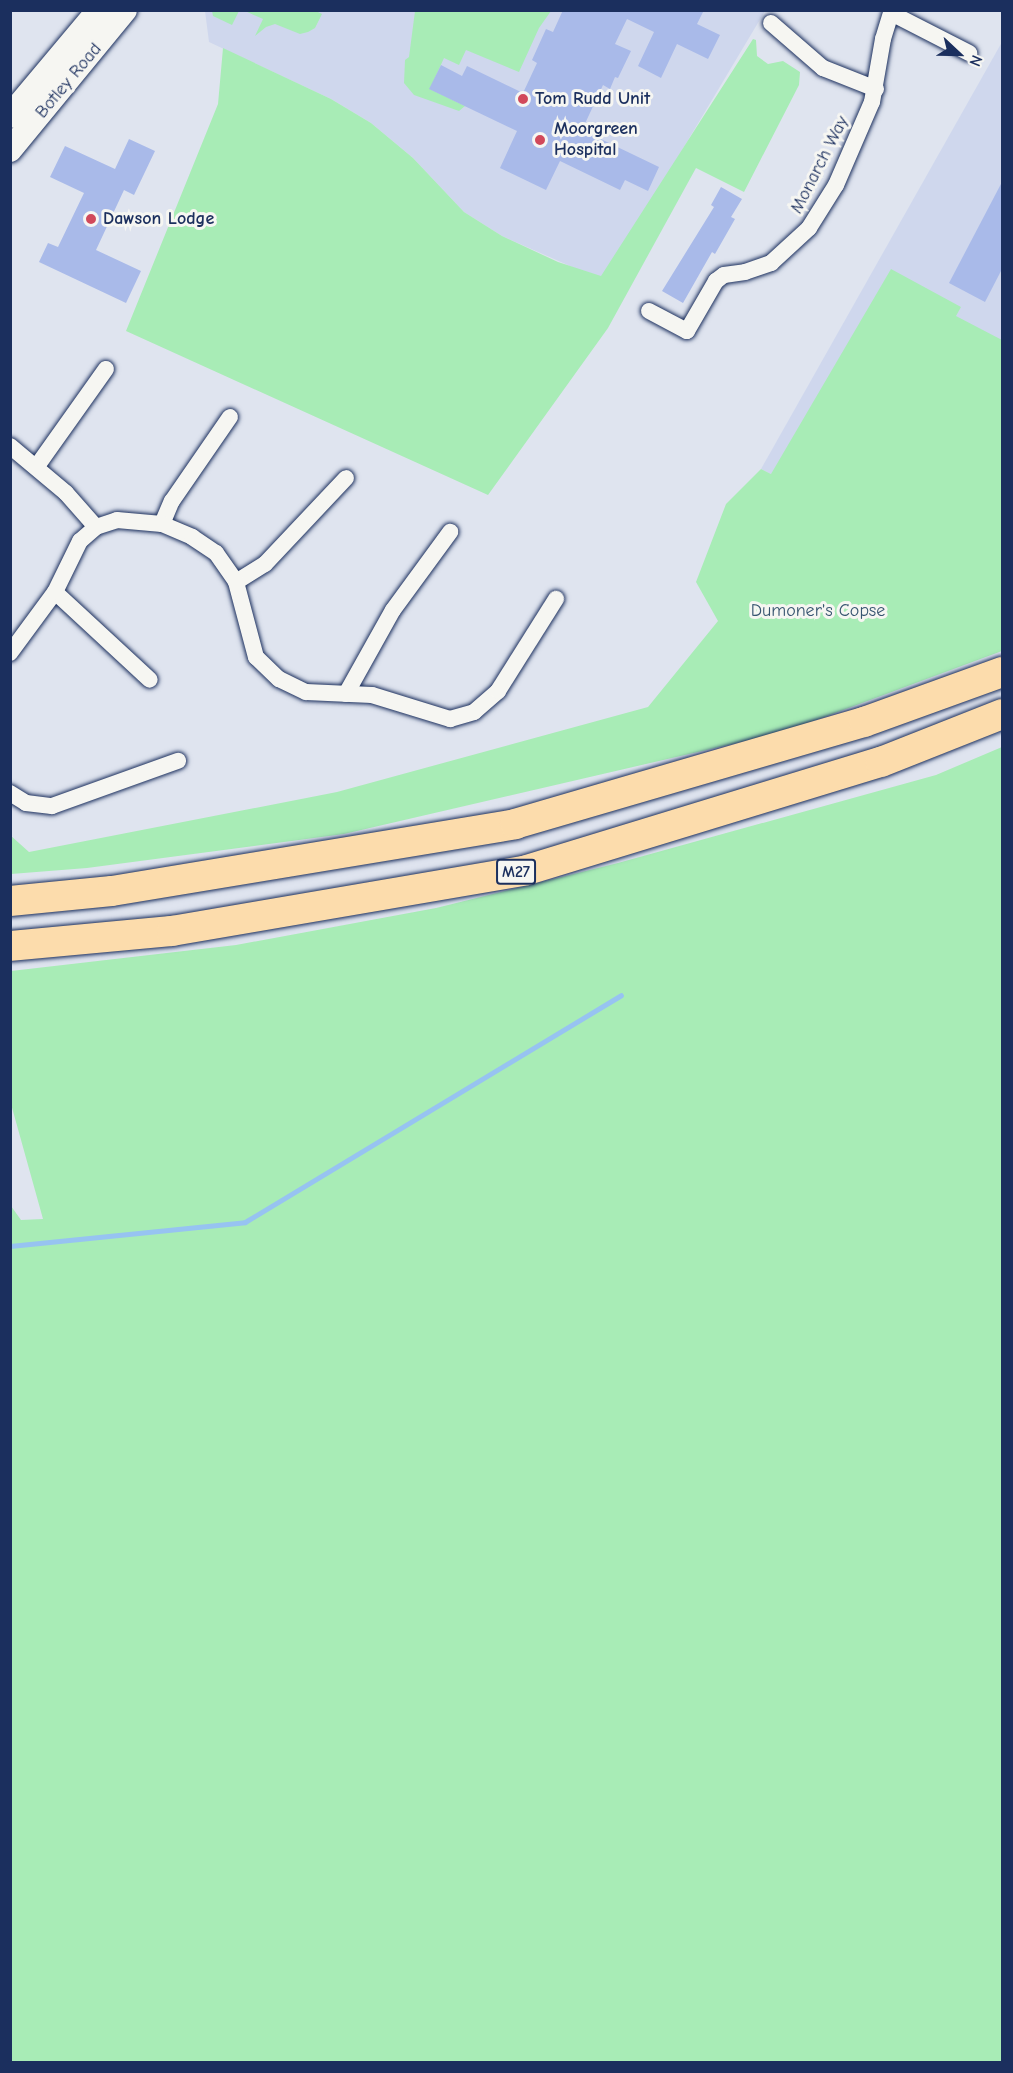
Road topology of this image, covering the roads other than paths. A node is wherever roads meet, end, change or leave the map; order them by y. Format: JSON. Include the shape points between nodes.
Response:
{"nodes":[{"id":1,"x":99,"y":10,"type":"edge"},
{"id":2,"x":125,"y":10,"type":"edge"},
{"id":3,"x":892,"y":12,"type":"edge"},
{"id":4,"x":771,"y":23,"type":"dead end"},
{"id":5,"x":969,"y":53,"type":"dead end"},
{"id":6,"x":876,"y":89,"type":"junction"},
{"id":7,"x":10,"y":116,"type":"edge"},
{"id":8,"x":10,"y":150,"type":"edge"},
{"id":9,"x":649,"y":312,"type":"dead end"},
{"id":10,"x":106,"y":369,"type":"dead end"},
{"id":11,"x":230,"y":417,"type":"dead end"},
{"id":12,"x":10,"y":447,"type":"edge"},
{"id":13,"x":37,"y":466,"type":"junction"},
{"id":14,"x":346,"y":478,"type":"dead end"},
{"id":15,"x":162,"y":524,"type":"junction"},
{"id":16,"x":96,"y":527,"type":"junction"},
{"id":17,"x":450,"y":532,"type":"dead end"},
{"id":18,"x":236,"y":582,"type":"junction"},
{"id":19,"x":55,"y":592,"type":"junction"},
{"id":20,"x":556,"y":599,"type":"dead end"},
{"id":21,"x":10,"y":653,"type":"edge"},
{"id":22,"x":1002,"y":672,"type":"edge"},
{"id":23,"x":150,"y":680,"type":"dead end"},
{"id":24,"x":346,"y":694,"type":"junction"},
{"id":25,"x":1002,"y":714,"type":"edge"},
{"id":26,"x":178,"y":761,"type":"dead end"},
{"id":27,"x":10,"y":793,"type":"edge"},
{"id":28,"x":10,"y":901,"type":"edge"},
{"id":29,"x":10,"y":946,"type":"edge"}],
"edges":[{"from":1,"to":7,"type":"main road","name":"Botley Road"},
{"from":2,"to":8,"type":"main road","name":"Botley Road"},
{"from":3,"to":5,"type":"street","name":"Monarch Way"},
{"from":3,"to":6,"type":"street","name":"Monarch Way","via":[[883,39]]},
{"from":4,"to":6,"type":"street","via":[[824,68]]},
{"from":6,"to":9,"type":"street","name":"Monarch Way","via":[[836,185],[809,228],[791,247],[771,263],[724,275],[716,281],[687,331]]},
{"from":10,"to":13,"type":"street"},
{"from":11,"to":15,"type":"street","via":[[172,501]]},
{"from":12,"to":13,"type":"street"},
{"from":13,"to":16,"type":"street"},
{"from":14,"to":18,"type":"street","via":[[265,564]]},
{"from":15,"to":16,"type":"street","via":[[117,520]]},
{"from":15,"to":18,"type":"street","via":[[216,553]]},
{"from":16,"to":19,"type":"street","via":[[80,541]]},
{"from":17,"to":24,"type":"street","via":[[393,610]]},
{"from":18,"to":24,"type":"street","via":[[256,657],[279,679],[306,692]]},
{"from":19,"to":21,"type":"street"},
{"from":19,"to":23,"type":"street"},
{"from":20,"to":24,"type":"street","via":[[498,691],[474,712],[450,719],[372,695]]},
{"from":22,"to":28,"type":"highway","via":[[864,722],[515,824],[112,891]]},
{"from":25,"to":29,"type":"highway","number":"M27","via":[[881,762],[527,870],[172,931]]},
{"from":26,"to":27,"type":"street","via":[[52,807],[26,803]]}]}
